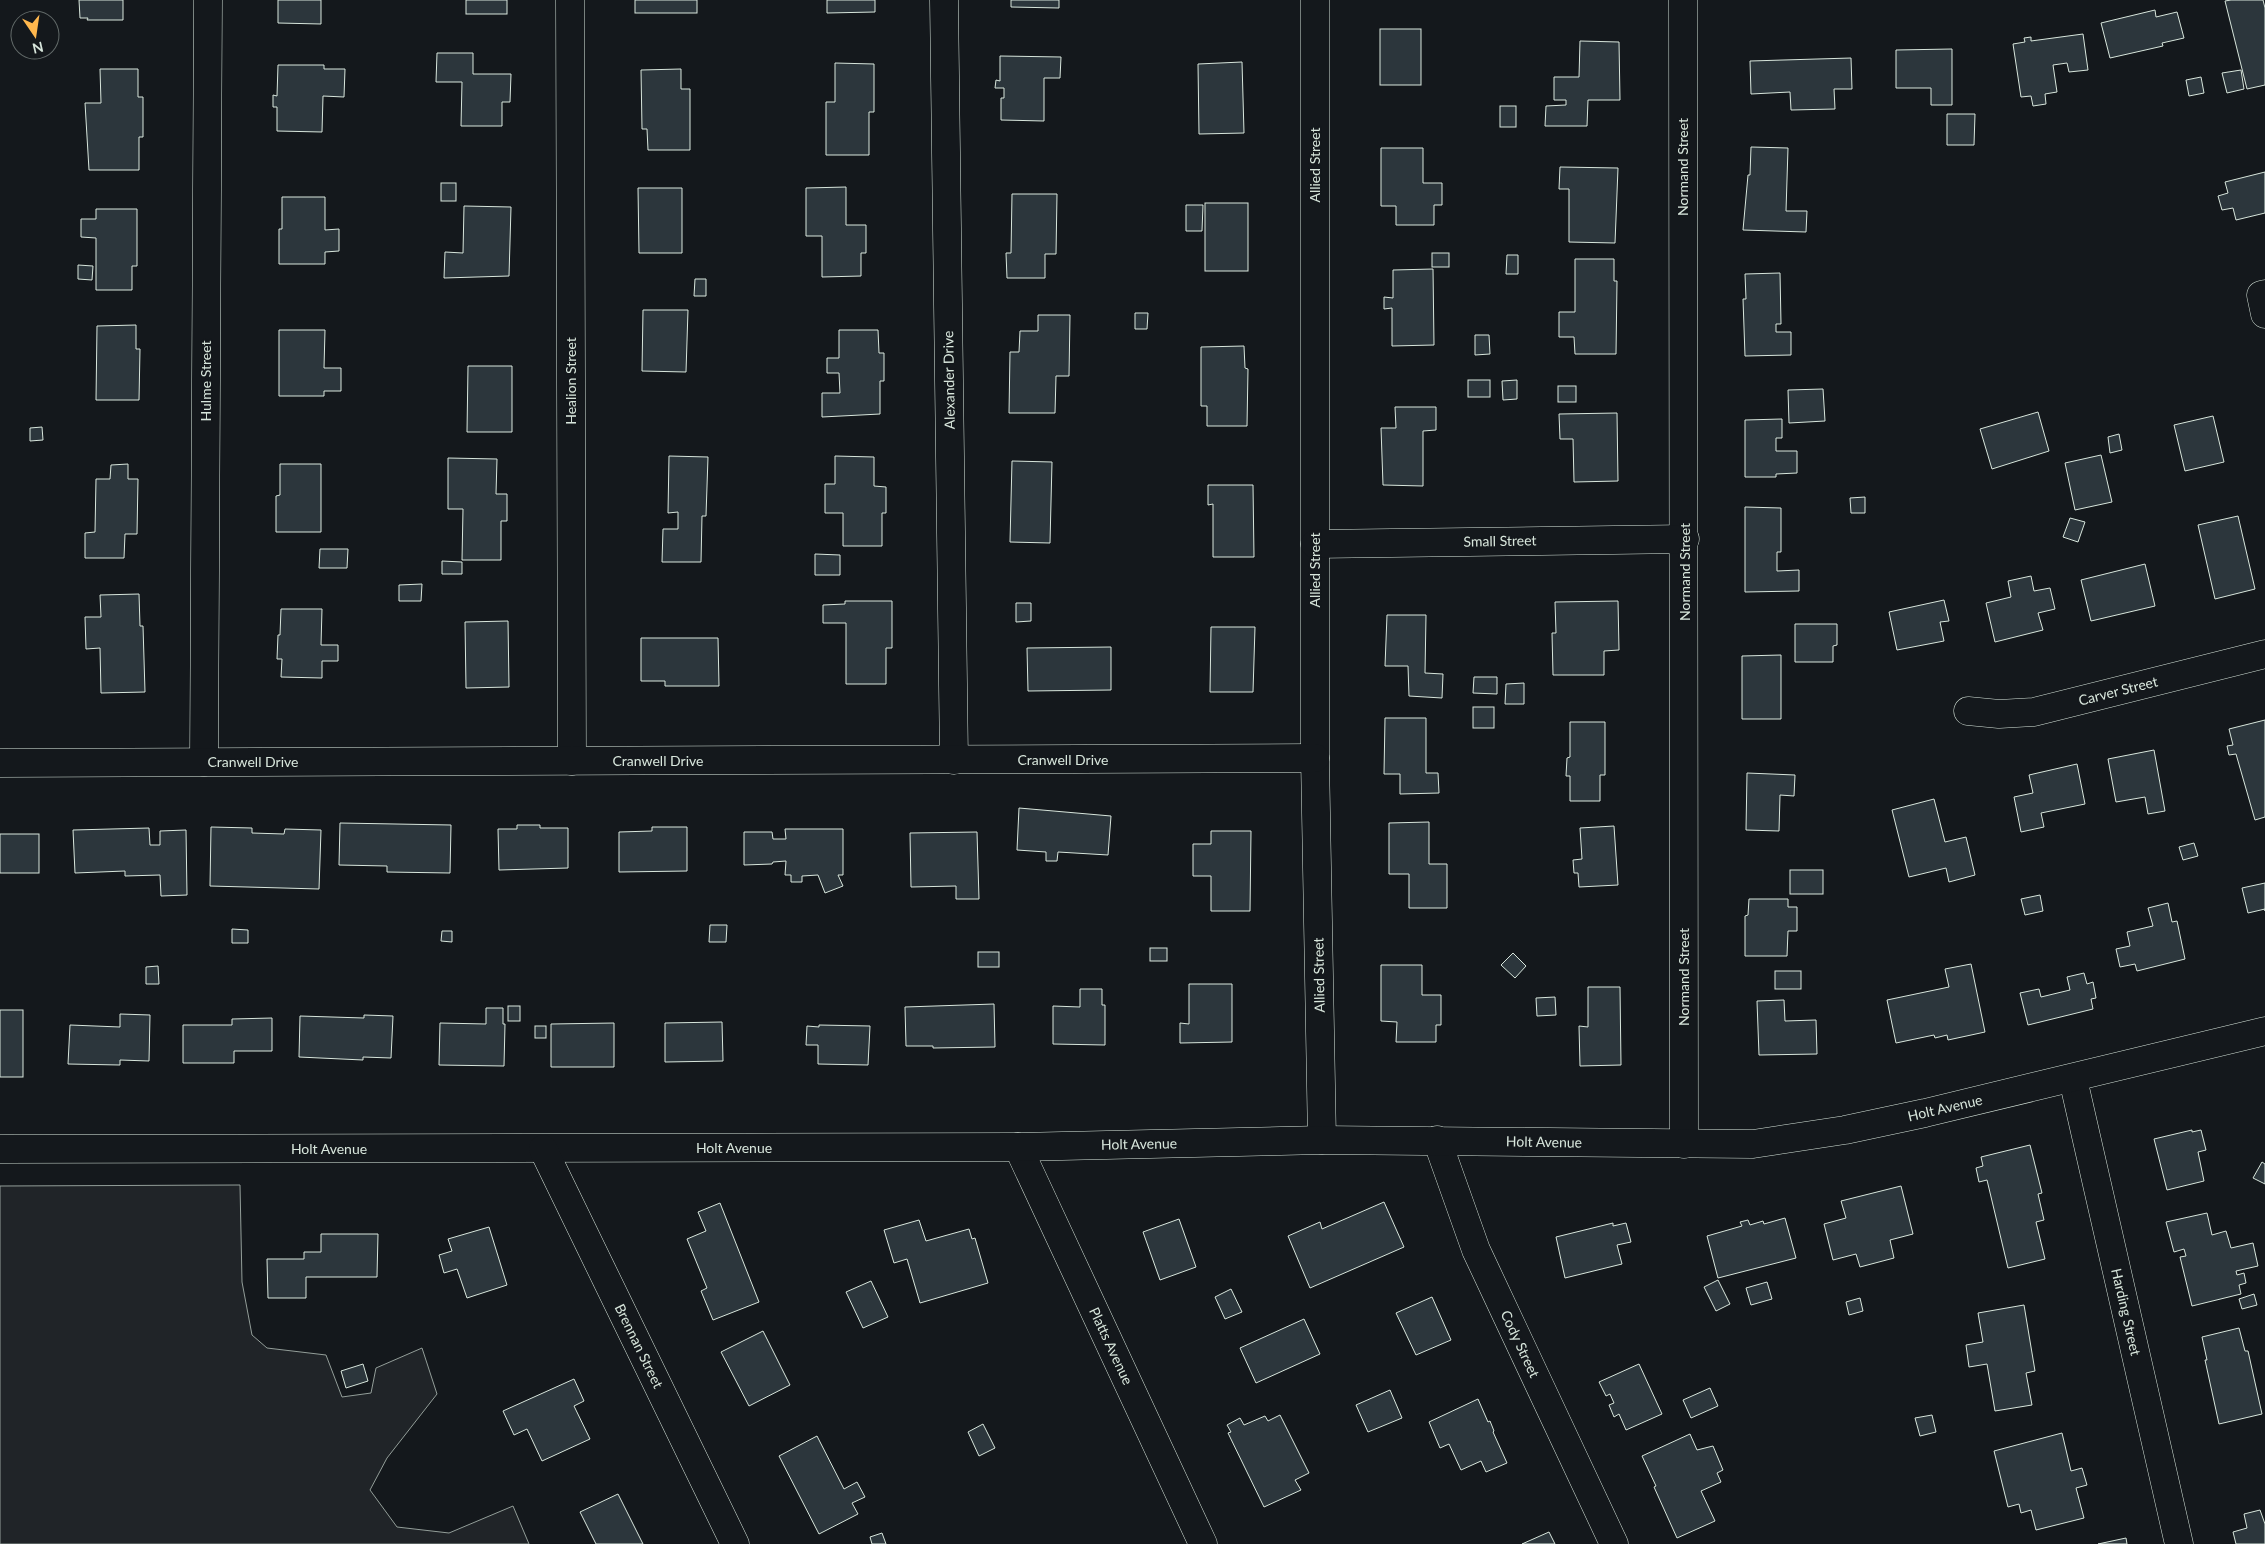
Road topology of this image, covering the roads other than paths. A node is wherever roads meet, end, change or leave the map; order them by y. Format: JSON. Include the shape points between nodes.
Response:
{"nodes":[{"id":1,"x":208,"y":0,"type":"edge"},
{"id":2,"x":570,"y":0,"type":"edge"},
{"id":3,"x":944,"y":0,"type":"edge"},
{"id":4,"x":1315,"y":0,"type":"edge"},
{"id":5,"x":1683,"y":0,"type":"edge"},
{"id":6,"x":1685,"y":539,"type":"junction"},
{"id":7,"x":1315,"y":544,"type":"junction"},
{"id":8,"x":2265,"y":654,"type":"edge"},
{"id":9,"x":1968,"y":711,"type":"dead end"},
{"id":10,"x":1316,"y":758,"type":"junction"},
{"id":11,"x":954,"y":760,"type":"junction"},
{"id":12,"x":572,"y":761,"type":"junction"},
{"id":13,"x":204,"y":762,"type":"junction"},
{"id":14,"x":0,"y":763,"type":"edge"},
{"id":15,"x":2265,"y":1031,"type":"edge"},
{"id":16,"x":2073,"y":1079,"type":"junction"},
{"id":17,"x":1322,"y":1140,"type":"junction"},
{"id":18,"x":1437,"y":1140,"type":"junction"},
{"id":19,"x":1684,"y":1144,"type":"junction"},
{"id":20,"x":1018,"y":1147,"type":"junction"},
{"id":21,"x":0,"y":1149,"type":"edge"},
{"id":22,"x":543,"y":1149,"type":"junction"},
{"id":23,"x":735,"y":1544,"type":"edge"},
{"id":24,"x":1203,"y":1544,"type":"edge"},
{"id":25,"x":1614,"y":1544,"type":"edge"},
{"id":26,"x":2179,"y":1544,"type":"edge"}],
"edges":[{"from":1,"to":13,"type":"street","name":"Hulme Street"},
{"from":2,"to":12,"type":"street","name":"Healion Street"},
{"from":3,"to":11,"type":"street","name":"Alexander Drive"},
{"from":4,"to":7,"type":"street","name":"Allied Street"},
{"from":5,"to":6,"type":"street","name":"Normand Street"},
{"from":6,"to":7,"type":"street","name":"Small Street"},
{"from":6,"to":19,"type":"street","name":"Normand Street"},
{"from":7,"to":10,"type":"street","name":"Allied Street"},
{"from":8,"to":9,"type":"street","name":"Carver Street","via":[[2034,712],[1999,714]]},
{"from":10,"to":11,"type":"street","name":"Cranwell Drive"},
{"from":10,"to":17,"type":"street","name":"Allied Street"},
{"from":11,"to":12,"type":"street","name":"Cranwell Drive"},
{"from":12,"to":13,"type":"street","name":"Cranwell Drive"},
{"from":13,"to":14,"type":"street","name":"Cranwell Drive"},
{"from":15,"to":16,"type":"street","name":"Holt Avenue"},
{"from":16,"to":19,"type":"street","name":"Holt Avenue","via":[[1845,1130],[1753,1144]]},
{"from":16,"to":26,"type":"street","name":"Harding Street"},
{"from":17,"to":18,"type":"street","name":"Holt Avenue"},
{"from":17,"to":20,"type":"street","name":"Holt Avenue"},
{"from":18,"to":19,"type":"street","name":"Holt Avenue"},
{"from":18,"to":25,"type":"street","name":"Cody Street","via":[[1476,1250]]},
{"from":20,"to":22,"type":"street","name":"Holt Avenue"},
{"from":20,"to":24,"type":"street","name":"Platts Avenue"},
{"from":21,"to":22,"type":"street","name":"Holt Avenue"},
{"from":22,"to":23,"type":"street","name":"Brennan Street"}]}
